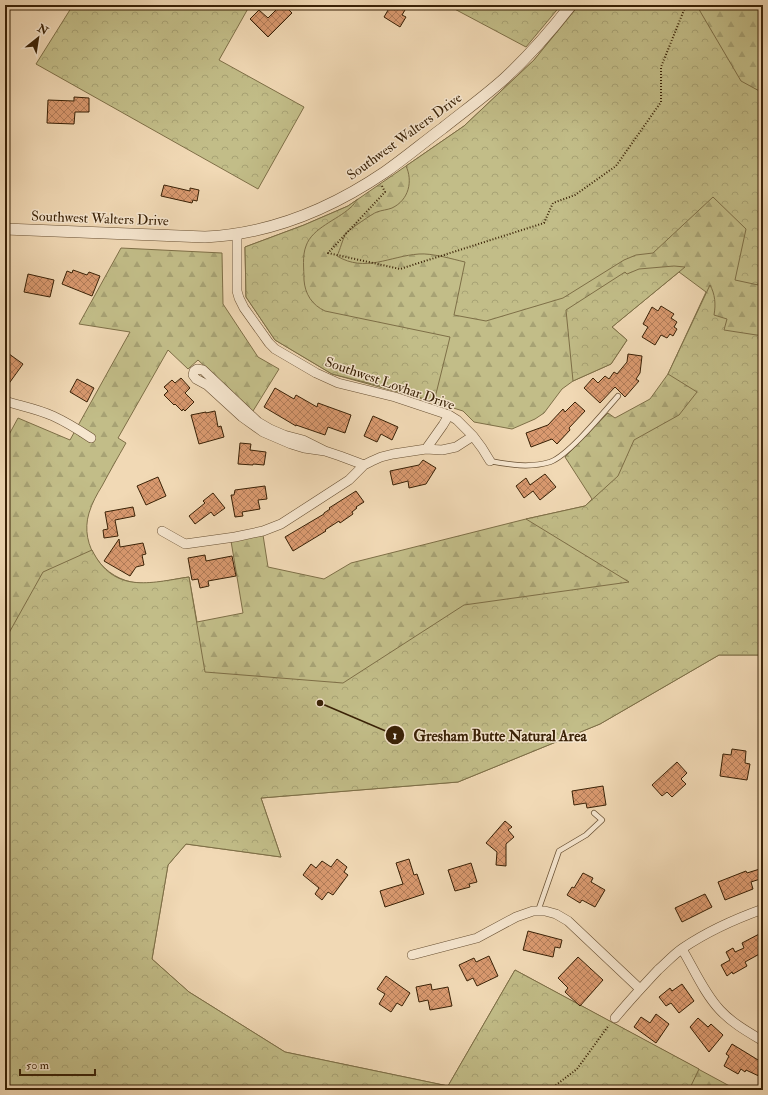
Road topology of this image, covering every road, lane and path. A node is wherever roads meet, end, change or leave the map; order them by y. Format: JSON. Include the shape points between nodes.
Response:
{"nodes":[{"id":1,"x":571,"y":5,"type":"edge"},
{"id":2,"x":686,"y":5,"type":"edge"},
{"id":3,"x":378,"y":176,"type":"junction"},
{"id":4,"x":5,"y":229,"type":"edge"},
{"id":5,"x":237,"y":234,"type":"junction"},
{"id":6,"x":618,"y":396,"type":"dead end"},
{"id":7,"x":5,"y":401,"type":"edge"},
{"id":8,"x":449,"y":415,"type":"junction"},
{"id":9,"x":473,"y":436,"type":"junction"},
{"id":10,"x":91,"y":438,"type":"dead end"},
{"id":11,"x":426,"y":449,"type":"junction"},
{"id":12,"x":325,"y":451,"type":"junction"},
{"id":13,"x":490,"y":460,"type":"joint"},
{"id":14,"x":364,"y":465,"type":"junction"},
{"id":15,"x":162,"y":532,"type":"dead end"},
{"id":16,"x":594,"y":812,"type":"dead end"},
{"id":17,"x":763,"y":909,"type":"edge"},
{"id":18,"x":538,"y":910,"type":"junction"},
{"id":19,"x":682,"y":949,"type":"junction"},
{"id":20,"x":412,"y":955,"type":"dead end"},
{"id":21,"x":640,"y":989,"type":"junction"},
{"id":22,"x":615,"y":1018,"type":"joint"},
{"id":23,"x":763,"y":1041,"type":"edge"},
{"id":24,"x":5,"y":1086,"type":"edge"},
{"id":25,"x":32,"y":1090,"type":"edge"},
{"id":26,"x":548,"y":1090,"type":"edge"}],
"edges":[{"from":1,"to":3,"type":"street","name":"Southwest Walters Drive","via":[[546,37],[503,80]]},
{"from":2,"to":3,"type":"path","via":[[660,67],[661,102],[616,166],[575,195],[553,203],[544,223],[400,269],[328,253],[385,192]]},
{"from":3,"to":5,"type":"street","name":"Southwest Walters Drive","via":[[348,195],[306,214]]},
{"from":4,"to":5,"type":"street","name":"Southwest Walters Drive","via":[[192,237]]},
{"from":5,"to":8,"type":"street","name":"Southwest Lovhar Drive","via":[[237,291],[244,308],[272,346],[316,373],[338,383],[395,397]]},
{"from":6,"to":13,"type":"lane","via":[[577,441],[552,461],[523,466]]},
{"from":7,"to":10,"type":"street","via":[[52,416]]},
{"from":8,"to":9,"type":"street","name":"Southwest Lovhar Drive"},
{"from":8,"to":11,"type":"street"},
{"from":9,"to":11,"type":"street","via":[[456,447],[442,450]]},
{"from":9,"to":13,"type":"street","name":"Southwest Lovhar Drive"},
{"from":11,"to":14,"type":"street","via":[[381,457]]},
{"from":12,"to":12,"type":"street","via":[[258,422],[203,370],[194,371],[196,379],[207,385],[242,417],[263,432],[304,448]]},
{"from":12,"to":14,"type":"street"},
{"from":14,"to":15,"type":"street","via":[[349,480],[281,524],[263,531],[185,544]]},
{"from":16,"to":18,"type":"lane","via":[[602,820],[586,835],[559,851]]},
{"from":17,"to":19,"type":"street","via":[[726,923]]},
{"from":18,"to":20,"type":"street","via":[[516,917],[477,938]]},
{"from":18,"to":21,"type":"street","via":[[556,914],[568,921]]},
{"from":19,"to":21,"type":"street"},
{"from":19,"to":23,"type":"street","via":[[702,985],[720,1009],[741,1028]]},
{"from":21,"to":22,"type":"street"},
{"from":22,"to":26,"type":"path","via":[[577,1069]]},
{"from":24,"to":25,"type":"path"}]}
